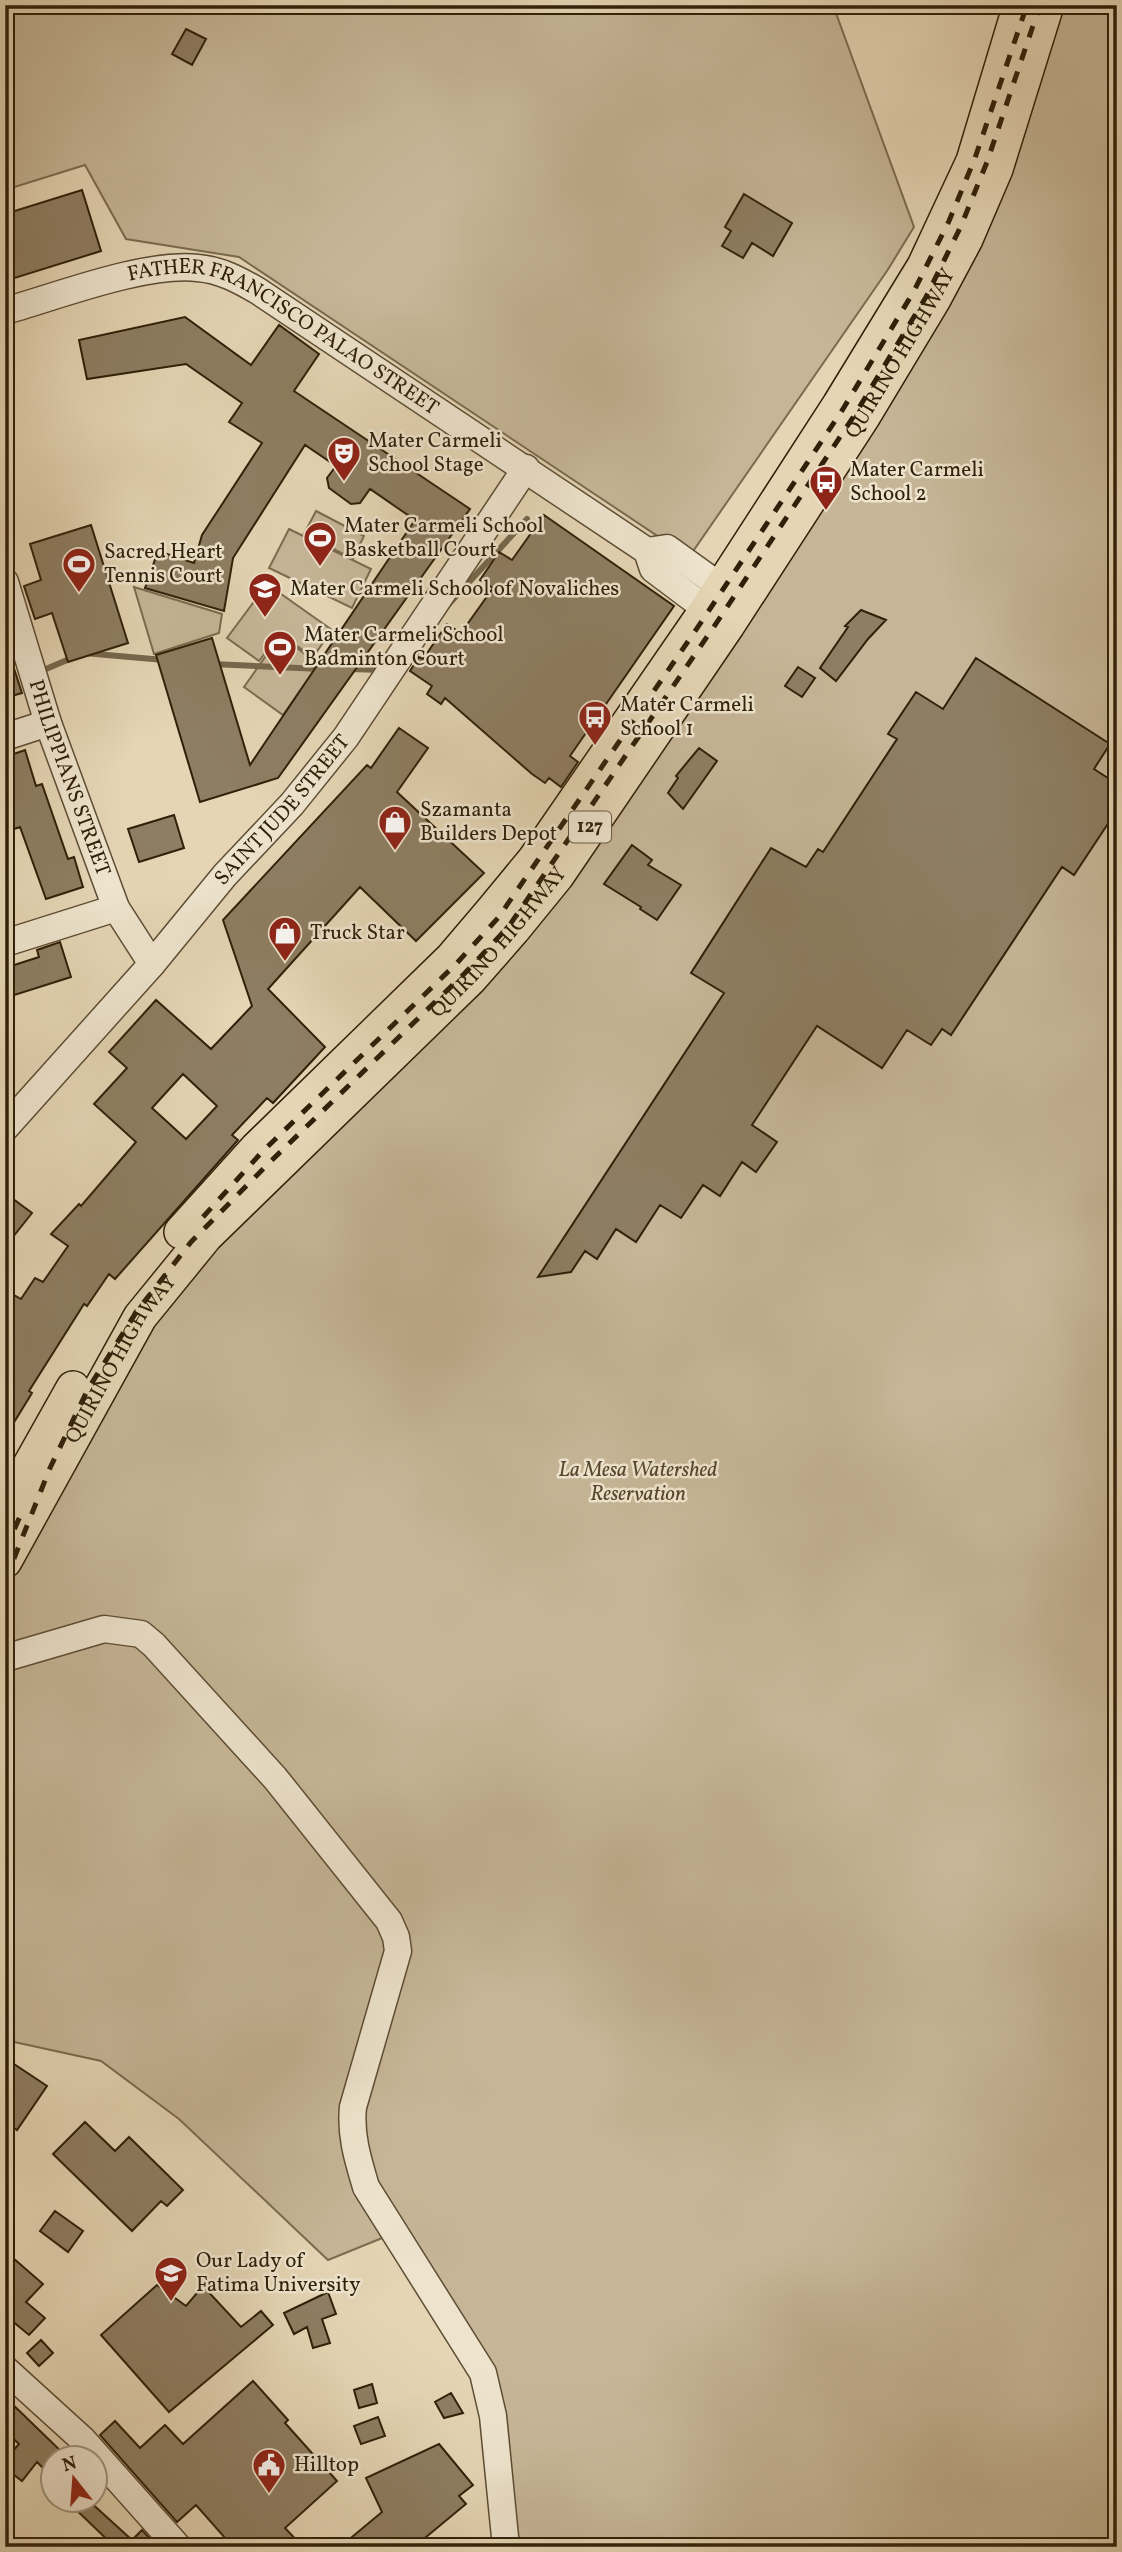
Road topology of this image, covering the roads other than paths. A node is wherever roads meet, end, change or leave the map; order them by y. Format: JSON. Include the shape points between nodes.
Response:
{"nodes":[{"id":1,"x":1020,"y":5,"type":"edge"},
{"id":2,"x":1047,"y":5,"type":"edge"},
{"id":3,"x":5,"y":311,"type":"edge"},
{"id":4,"x":526,"y":468,"type":"junction"},
{"id":5,"x":5,"y":582,"type":"edge"},
{"id":6,"x":724,"y":606,"type":"junction"},
{"id":7,"x":48,"y":723,"type":"junction"},
{"id":8,"x":5,"y":737,"type":"edge"},
{"id":9,"x":116,"y":908,"type":"junction"},
{"id":10,"x":5,"y":943,"type":"edge"},
{"id":11,"x":152,"y":964,"type":"junction"},
{"id":12,"x":5,"y":1128,"type":"edge"},
{"id":13,"x":5,"y":1509,"type":"edge"},
{"id":14,"x":5,"y":1561,"type":"edge"},
{"id":15,"x":5,"y":1658,"type":"edge"},
{"id":16,"x":5,"y":2369,"type":"edge"},
{"id":17,"x":178,"y":2547,"type":"edge"},
{"id":18,"x":506,"y":2547,"type":"edge"}],
"edges":[{"from":1,"to":6,"type":"main road","name":"QUIRINO HIGHWAY","number":"127","via":[[973,161],[934,246]]},
{"from":2,"to":6,"type":"main road","name":"QUIRINO HIGHWAY","number":"127","via":[[996,169],[934,299],[863,417]]},
{"from":3,"to":4,"type":"street","name":"FATHER FRANCISCO PALAO STREET","via":[[158,269],[198,268],[231,275]]},
{"from":4,"to":6,"type":"street","name":"FATHER FRANCISCO PALAO STREET","via":[[647,551],[667,548]]},
{"from":4,"to":11,"type":"street","name":"SAINT JUDE STREET","via":[[346,737]]},
{"from":5,"to":7,"type":"street","name":"PHILIPPIANS STREET"},
{"from":6,"to":13,"type":"main road","name":"QUIRINO HIGHWAY","number":"127","via":[[541,850],[452,958],[256,1149],[141,1280],[102,1338]]},
{"from":6,"to":14,"type":"main road","name":"QUIRINO HIGHWAY","number":"127","via":[[557,877],[471,978],[206,1236],[140,1317]]},
{"from":7,"to":8,"type":"street"},
{"from":7,"to":9,"type":"street","name":"PHILIPPIANS STREET"},
{"from":9,"to":10,"type":"street"},
{"from":9,"to":11,"type":"street","name":"PHILIPPIANS STREET"},
{"from":11,"to":12,"type":"street","name":"SAINT JUDE STREET"},
{"from":15,"to":18,"type":"street","via":[[104,1629],[141,1634],[275,1778],[390,1921],[398,1951],[351,2127],[366,2187],[483,2374],[494,2416]]},
{"from":16,"to":17,"type":"street","via":[[82,2439]]}]}
